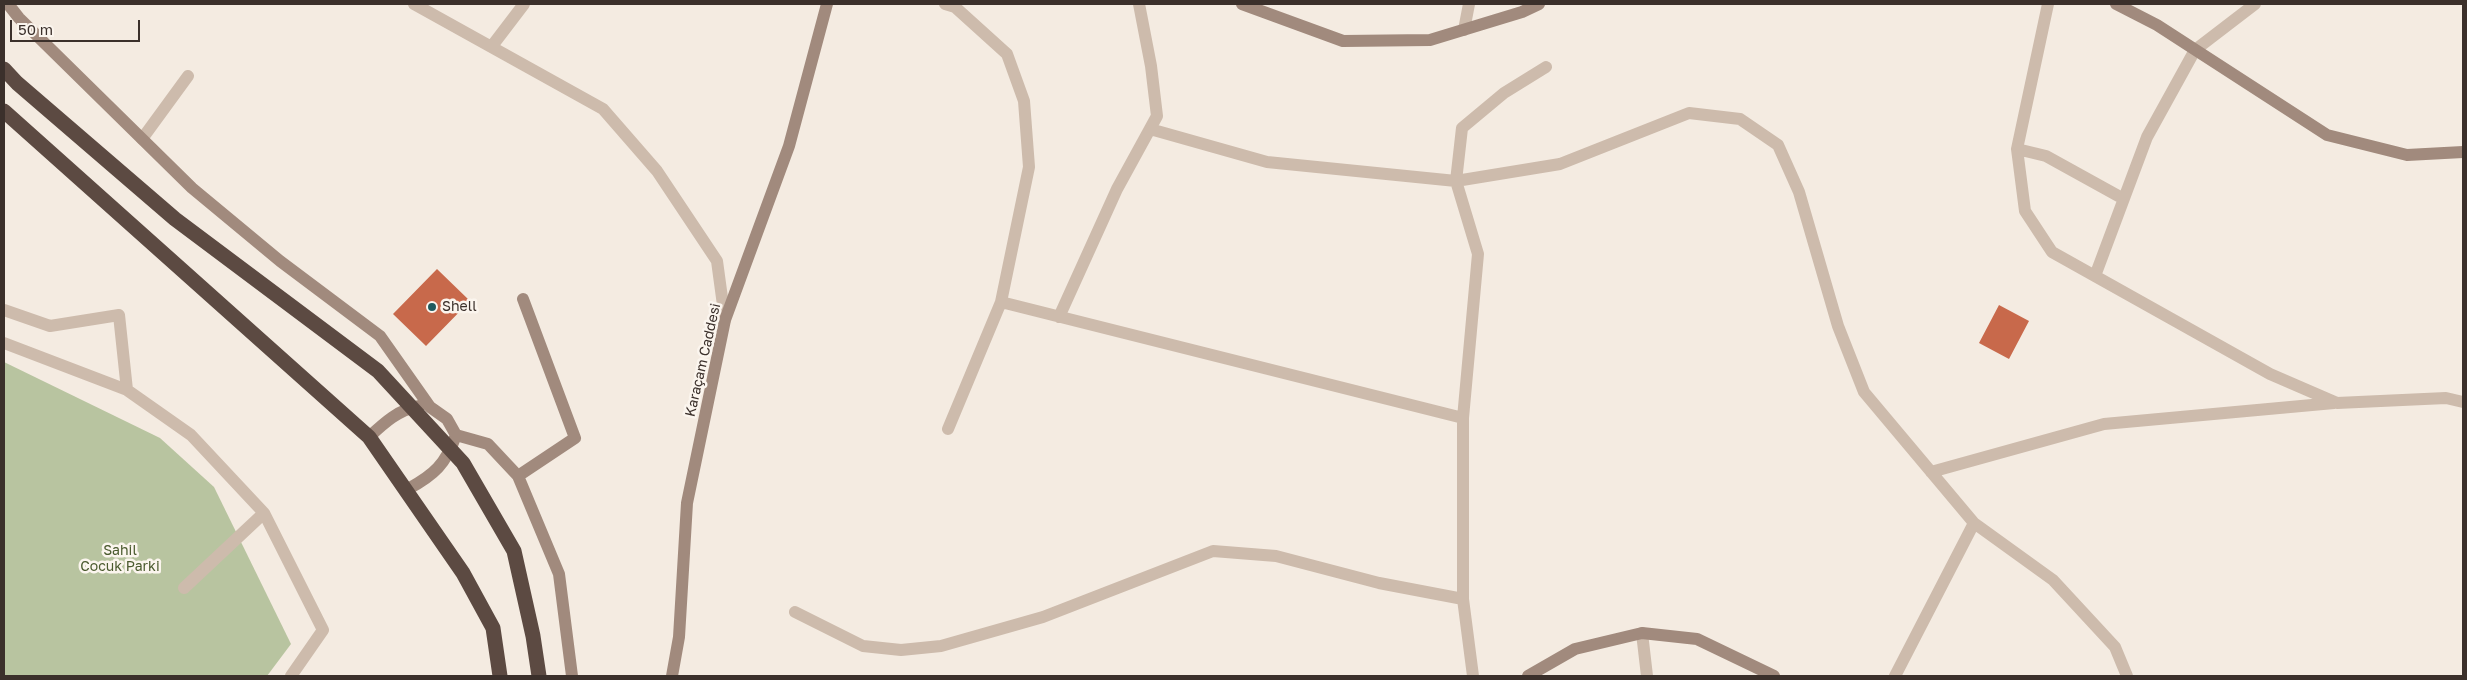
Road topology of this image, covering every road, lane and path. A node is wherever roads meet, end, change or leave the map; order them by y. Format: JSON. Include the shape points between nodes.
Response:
{"nodes":[{"id":1,"x":8,"y":4,"type":"edge"},
{"id":2,"x":414,"y":4,"type":"edge"},
{"id":3,"x":524,"y":4,"type":"edge"},
{"id":4,"x":827,"y":4,"type":"edge"},
{"id":5,"x":945,"y":4,"type":"edge"},
{"id":6,"x":1139,"y":4,"type":"edge"},
{"id":7,"x":1242,"y":4,"type":"edge"},
{"id":8,"x":1469,"y":4,"type":"edge"},
{"id":9,"x":1539,"y":4,"type":"edge"},
{"id":10,"x":2048,"y":4,"type":"edge"},
{"id":11,"x":2116,"y":4,"type":"edge"},
{"id":12,"x":2255,"y":4,"type":"edge"},
{"id":13,"x":1464,"y":30,"type":"junction"},
{"id":14,"x":492,"y":46,"type":"junction"},
{"id":15,"x":2195,"y":50,"type":"junction"},
{"id":16,"x":1546,"y":67,"type":"dead end"},
{"id":17,"x":4,"y":69,"type":"edge"},
{"id":18,"x":188,"y":76,"type":"dead end"},
{"id":19,"x":4,"y":111,"type":"edge"},
{"id":20,"x":1150,"y":129,"type":"junction"},
{"id":21,"x":142,"y":139,"type":"junction"},
{"id":22,"x":2017,"y":149,"type":"junction"},
{"id":23,"x":2463,"y":152,"type":"edge"},
{"id":24,"x":1456,"y":181,"type":"junction"},
{"id":25,"x":2122,"y":198,"type":"junction"},
{"id":26,"x":2095,"y":276,"type":"junction"},
{"id":27,"x":523,"y":298,"type":"dead end"},
{"id":28,"x":1001,"y":302,"type":"junction"},
{"id":29,"x":4,"y":310,"type":"edge"},
{"id":30,"x":1059,"y":317,"type":"junction"},
{"id":31,"x":725,"y":320,"type":"junction"},
{"id":32,"x":4,"y":343,"type":"edge"},
{"id":33,"x":127,"y":390,"type":"junction"},
{"id":34,"x":2463,"y":402,"type":"edge"},
{"id":35,"x":2337,"y":403,"type":"junction"},
{"id":36,"x":412,"y":407,"type":"junction"},
{"id":37,"x":430,"y":407,"type":"junction"},
{"id":38,"x":1463,"y":418,"type":"junction"},
{"id":39,"x":948,"y":429,"type":"dead end"},
{"id":40,"x":370,"y":437,"type":"junction"},
{"id":41,"x":453,"y":442,"type":"junction"},
{"id":42,"x":1931,"y":472,"type":"junction"},
{"id":43,"x":518,"y":476,"type":"junction"},
{"id":44,"x":408,"y":490,"type":"junction"},
{"id":45,"x":264,"y":514,"type":"junction"},
{"id":46,"x":1974,"y":523,"type":"junction"},
{"id":47,"x":184,"y":588,"type":"dead end"},
{"id":48,"x":1463,"y":599,"type":"junction"},
{"id":49,"x":795,"y":612,"type":"dead end"},
{"id":50,"x":1642,"y":633,"type":"junction"},
{"id":51,"x":292,"y":676,"type":"edge"},
{"id":52,"x":500,"y":676,"type":"edge"},
{"id":53,"x":539,"y":676,"type":"edge"},
{"id":54,"x":572,"y":676,"type":"edge"},
{"id":55,"x":672,"y":676,"type":"edge"},
{"id":56,"x":1473,"y":676,"type":"edge"},
{"id":57,"x":1528,"y":676,"type":"edge"},
{"id":58,"x":1647,"y":676,"type":"edge"},
{"id":59,"x":1774,"y":676,"type":"edge"},
{"id":60,"x":1895,"y":676,"type":"edge"},
{"id":61,"x":2126,"y":676,"type":"edge"}],
"edges":[{"from":1,"to":21,"type":"street"},
{"from":2,"to":14,"type":"street"},
{"from":3,"to":14,"type":"street"},
{"from":4,"to":31,"type":"street","name":"Karaçam Caddesi","via":[[789,146]]},
{"from":5,"to":28,"type":"street","via":[[955,8],[1007,54],[1024,101],[1029,167]]},
{"from":6,"to":20,"type":"street","via":[[1152,66],[1157,116]]},
{"from":7,"to":13,"type":"street","via":[[1343,41],[1430,40]]},
{"from":8,"to":13,"type":"street"},
{"from":9,"to":13,"type":"street"},
{"from":10,"to":22,"type":"street"},
{"from":11,"to":15,"type":"street"},
{"from":12,"to":15,"type":"street"},
{"from":14,"to":31,"type":"street","via":[[603,109],[657,171],[717,261]]},
{"from":15,"to":23,"type":"street","via":[[2327,135],[2407,155]]},
{"from":15,"to":25,"type":"street","via":[[2147,138],[2127,193]]},
{"from":16,"to":24,"type":"street","via":[[1504,93],[1462,128]]},
{"from":17,"to":36,"type":"highway","via":[[175,219],[378,371]]},
{"from":18,"to":21,"type":"street"},
{"from":19,"to":40,"type":"highway"},
{"from":20,"to":24,"type":"street","via":[[1266,162]]},
{"from":20,"to":30,"type":"street","via":[[1117,189]]},
{"from":21,"to":37,"type":"street","via":[[192,188],[280,261],[380,336]]},
{"from":22,"to":25,"type":"street","via":[[2046,156]]},
{"from":22,"to":26,"type":"street","via":[[2025,212],[2052,252]]},
{"from":24,"to":38,"type":"street","via":[[1478,254]]},
{"from":24,"to":42,"type":"street","via":[[1560,164],[1689,113],[1740,119],[1778,145],[1799,192],[1838,326],[1864,392]]},
{"from":25,"to":26,"type":"street"},
{"from":26,"to":35,"type":"street","via":[[2270,374]]},
{"from":27,"to":43,"type":"street","via":[[575,438]]},
{"from":28,"to":30,"type":"street"},
{"from":28,"to":39,"type":"street"},
{"from":29,"to":33,"type":"street","via":[[50,326],[119,315]]},
{"from":30,"to":38,"type":"street"},
{"from":31,"to":55,"type":"street","name":"Karaçam Caddesi","via":[[687,503],[679,637]]},
{"from":32,"to":33,"type":"street"},
{"from":33,"to":45,"type":"street","via":[[191,435]]},
{"from":34,"to":35,"type":"street","via":[[2446,398]]},
{"from":35,"to":42,"type":"street","via":[[2104,424]]},
{"from":36,"to":37,"type":"street"},
{"from":36,"to":40,"type":"street","via":[[386,420]]},
{"from":36,"to":41,"type":"highway"},
{"from":37,"to":41,"type":"street","via":[[447,419]]},
{"from":38,"to":48,"type":"street"},
{"from":40,"to":44,"type":"highway"},
{"from":41,"to":43,"type":"street","via":[[488,444]]},
{"from":41,"to":44,"type":"street","via":[[431,476]]},
{"from":41,"to":53,"type":"highway","via":[[514,551]]},
{"from":42,"to":46,"type":"street"},
{"from":43,"to":54,"type":"street","via":[[559,574]]},
{"from":44,"to":52,"type":"highway","via":[[463,573],[493,628]]},
{"from":45,"to":47,"type":"street"},
{"from":45,"to":51,"type":"street","via":[[323,630]]},
{"from":46,"to":60,"type":"street"},
{"from":46,"to":61,"type":"street","via":[[2053,580],[2115,647]]},
{"from":48,"to":49,"type":"street","via":[[1379,583],[1276,556],[1213,551],[1043,617],[941,646],[901,650],[863,646]]},
{"from":48,"to":56,"type":"street"},
{"from":50,"to":57,"type":"street","via":[[1575,649]]},
{"from":50,"to":58,"type":"street"},
{"from":50,"to":59,"type":"street","via":[[1697,639]]}]}
